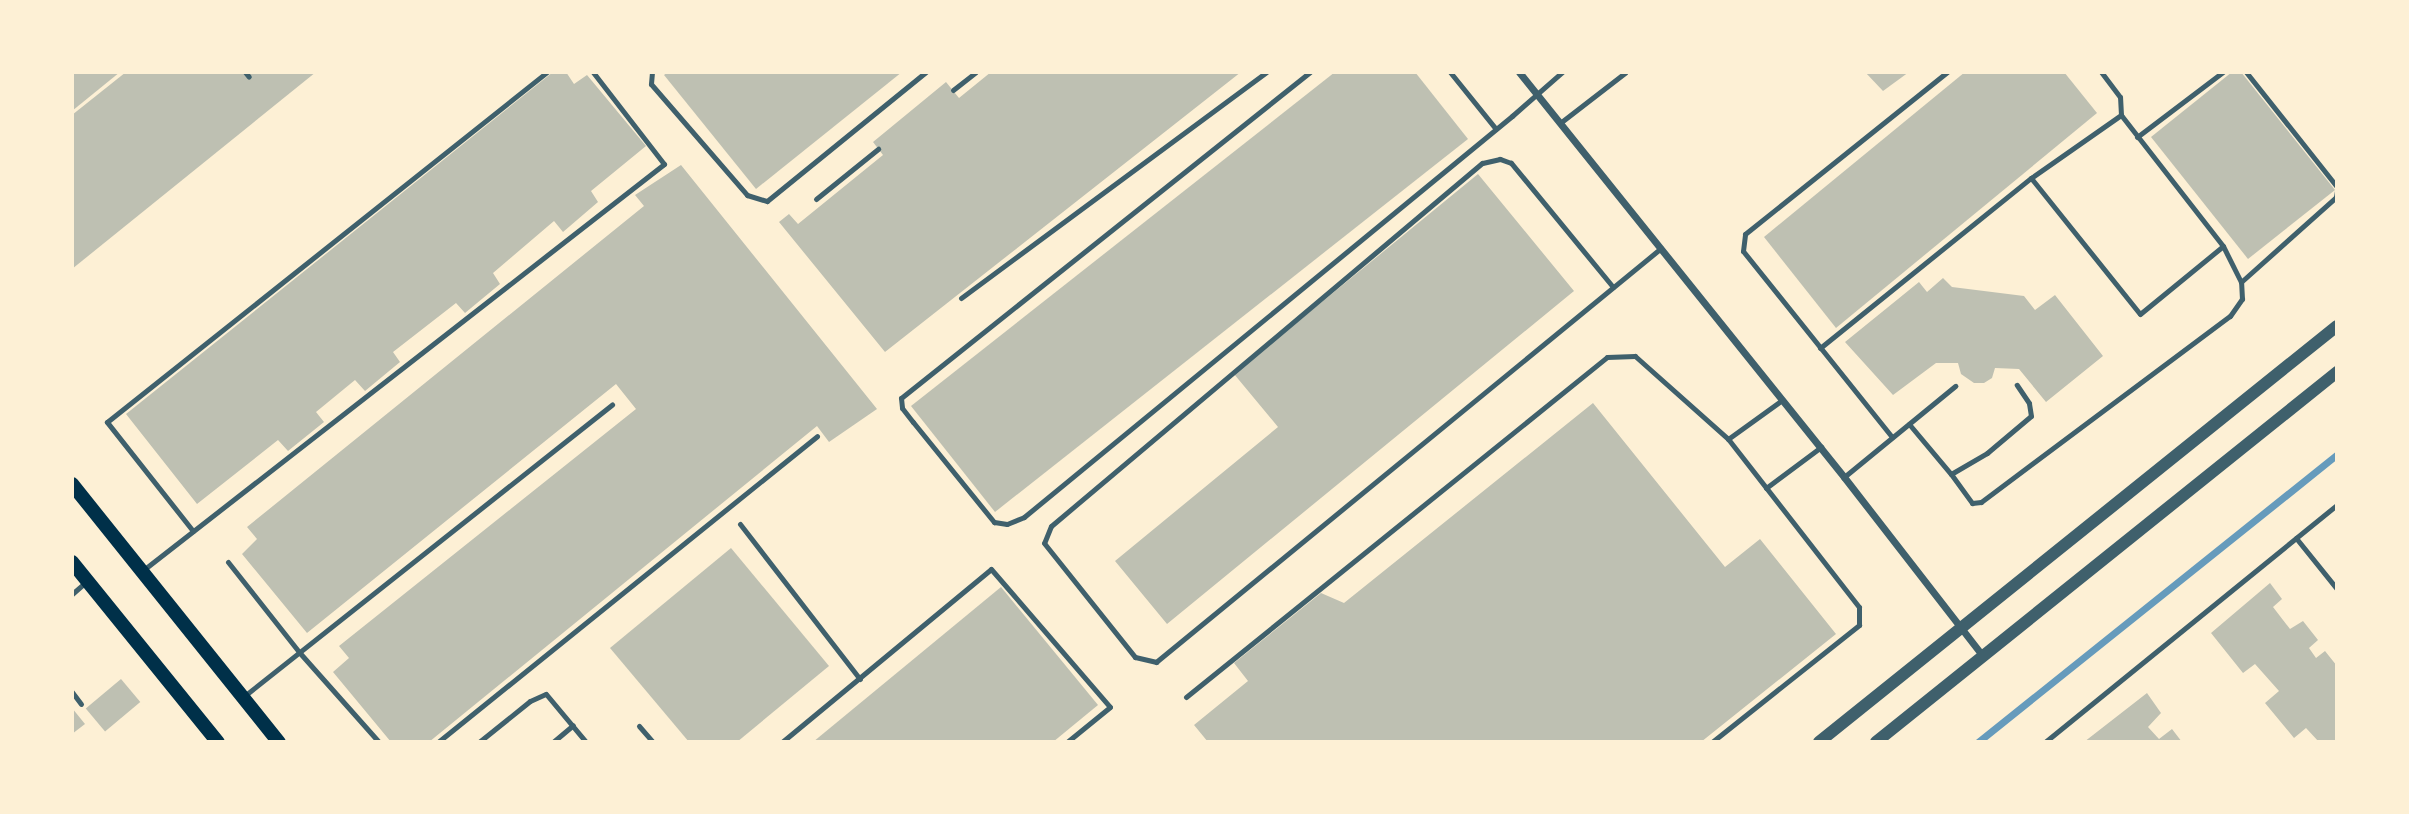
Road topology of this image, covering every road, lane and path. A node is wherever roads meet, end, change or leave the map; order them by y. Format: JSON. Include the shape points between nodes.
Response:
{"nodes":[{"id":1,"x":547,"y":72,"type":"edge"},
{"id":2,"x":593,"y":72,"type":"edge"},
{"id":3,"x":652,"y":72,"type":"edge"},
{"id":4,"x":926,"y":72,"type":"edge"},
{"id":5,"x":976,"y":72,"type":"edge"},
{"id":6,"x":1266,"y":72,"type":"edge"},
{"id":7,"x":1310,"y":72,"type":"edge"},
{"id":8,"x":1450,"y":72,"type":"edge"},
{"id":9,"x":1519,"y":72,"type":"edge"},
{"id":10,"x":1562,"y":72,"type":"edge"},
{"id":11,"x":1626,"y":72,"type":"edge"},
{"id":12,"x":1947,"y":72,"type":"edge"},
{"id":13,"x":2101,"y":72,"type":"edge"},
{"id":14,"x":2223,"y":72,"type":"edge"},
{"id":15,"x":2246,"y":72,"type":"edge"},
{"id":16,"x":953,"y":90,"type":"dead end"},
{"id":17,"x":1537,"y":95,"type":"junction"},
{"id":18,"x":2121,"y":115,"type":"junction"},
{"id":19,"x":1560,"y":123,"type":"junction"},
{"id":20,"x":1496,"y":128,"type":"junction"},
{"id":21,"x":2137,"y":138,"type":"junction"},
{"id":22,"x":878,"y":149,"type":"dead end"},
{"id":23,"x":2031,"y":178,"type":"junction"},
{"id":24,"x":2337,"y":189,"type":"edge"},
{"id":25,"x":816,"y":199,"type":"dead end"},
{"id":26,"x":2223,"y":246,"type":"junction"},
{"id":27,"x":1661,"y":248,"type":"junction"},
{"id":28,"x":2241,"y":282,"type":"junction"},
{"id":29,"x":1613,"y":287,"type":"junction"},
{"id":30,"x":961,"y":299,"type":"dead end"},
{"id":31,"x":2337,"y":326,"type":"edge"},
{"id":32,"x":1820,"y":348,"type":"junction"},
{"id":33,"x":2337,"y":372,"type":"edge"},
{"id":34,"x":2017,"y":385,"type":"dead end"},
{"id":35,"x":1955,"y":386,"type":"dead end"},
{"id":36,"x":1782,"y":400,"type":"junction"},
{"id":37,"x":612,"y":405,"type":"dead end"},
{"id":38,"x":1909,"y":424,"type":"junction"},
{"id":39,"x":817,"y":436,"type":"dead end"},
{"id":40,"x":1892,"y":438,"type":"junction"},
{"id":41,"x":1728,"y":439,"type":"junction"},
{"id":42,"x":1821,"y":447,"type":"junction"},
{"id":43,"x":1951,"y":474,"type":"junction"},
{"id":44,"x":1844,"y":477,"type":"junction"},
{"id":45,"x":72,"y":484,"type":"edge"},
{"id":46,"x":1766,"y":488,"type":"junction"},
{"id":47,"x":2337,"y":505,"type":"edge"},
{"id":48,"x":740,"y":524,"type":"dead end"},
{"id":49,"x":193,"y":531,"type":"junction"},
{"id":50,"x":2297,"y":538,"type":"junction"},
{"id":51,"x":72,"y":562,"type":"edge"},
{"id":52,"x":228,"y":562,"type":"dead end"},
{"id":53,"x":142,"y":571,"type":"junction"},
{"id":54,"x":87,"y":581,"type":"junction"},
{"id":55,"x":2337,"y":589,"type":"edge"},
{"id":56,"x":72,"y":594,"type":"edge"},
{"id":57,"x":1962,"y":628,"type":"junction"},
{"id":58,"x":299,"y":652,"type":"junction"},
{"id":59,"x":1983,"y":656,"type":"junction"},
{"id":60,"x":860,"y":678,"type":"junction"},
{"id":61,"x":72,"y":692,"type":"edge"},
{"id":62,"x":243,"y":697,"type":"junction"},
{"id":63,"x":1186,"y":697,"type":"dead end"},
{"id":64,"x":81,"y":704,"type":"dead end"},
{"id":65,"x":573,"y":725,"type":"junction"},
{"id":66,"x":639,"y":726,"type":"dead end"},
{"id":67,"x":218,"y":742,"type":"edge"},
{"id":68,"x":279,"y":742,"type":"edge"},
{"id":69,"x":379,"y":742,"type":"edge"},
{"id":70,"x":438,"y":742,"type":"edge"},
{"id":71,"x":479,"y":742,"type":"edge"},
{"id":72,"x":553,"y":742,"type":"edge"},
{"id":73,"x":586,"y":742,"type":"edge"},
{"id":74,"x":653,"y":742,"type":"edge"},
{"id":75,"x":782,"y":742,"type":"edge"},
{"id":76,"x":1067,"y":742,"type":"edge"},
{"id":77,"x":1712,"y":742,"type":"edge"},
{"id":78,"x":1819,"y":742,"type":"edge"},
{"id":79,"x":1876,"y":742,"type":"edge"},
{"id":80,"x":2045,"y":742,"type":"edge"}],
"edges":[{"from":1,"to":49,"type":"lane","via":[[107,422]]},
{"from":2,"to":49,"type":"lane","via":[[664,164]]},
{"from":3,"to":4,"type":"lane","via":[[651,84],[747,195],[767,201]]},
{"from":5,"to":16,"type":"lane"},
{"from":6,"to":30,"type":"lane"},
{"from":7,"to":20,"type":"lane","via":[[901,398],[912,422],[995,522],[1007,524],[1024,517]]},
{"from":8,"to":20,"type":"lane"},
{"from":9,"to":17,"type":"street"},
{"from":10,"to":17,"type":"lane"},
{"from":11,"to":19,"type":"lane"},
{"from":12,"to":32,"type":"lane","via":[[1745,234],[1743,251]]},
{"from":13,"to":18,"type":"lane","via":[[2120,97]]},
{"from":14,"to":21,"type":"lane"},
{"from":15,"to":24,"type":"lane"},
{"from":17,"to":19,"type":"street"},
{"from":17,"to":20,"type":"lane"},
{"from":18,"to":21,"type":"lane"},
{"from":18,"to":23,"type":"lane"},
{"from":19,"to":27,"type":"street"},
{"from":21,"to":26,"type":"lane"},
{"from":22,"to":25,"type":"lane"},
{"from":23,"to":26,"type":"lane","via":[[2140,314]]},
{"from":23,"to":32,"type":"lane"},
{"from":24,"to":28,"type":"lane","via":[[2336,197]]},
{"from":26,"to":28,"type":"lane"},
{"from":27,"to":29,"type":"lane"},
{"from":27,"to":36,"type":"street"},
{"from":28,"to":43,"type":"lane","via":[[2242,299],[2230,316],[1981,502],[1972,503]]},
{"from":29,"to":29,"type":"lane","via":[[1156,662],[1135,657],[1044,543],[1051,526],[1482,163],[1500,159],[1511,163]]},
{"from":31,"to":57,"type":"street"},
{"from":32,"to":40,"type":"lane"},
{"from":33,"to":59,"type":"street"},
{"from":34,"to":43,"type":"lane","via":[[2029,403],[2031,416],[1987,453]]},
{"from":35,"to":38,"type":"lane"},
{"from":36,"to":41,"type":"lane"},
{"from":36,"to":42,"type":"street"},
{"from":37,"to":58,"type":"lane"},
{"from":38,"to":40,"type":"lane"},
{"from":38,"to":43,"type":"lane"},
{"from":39,"to":70,"type":"lane"},
{"from":40,"to":44,"type":"lane"},
{"from":41,"to":46,"type":"lane"},
{"from":41,"to":63,"type":"lane","via":[[1636,356],[1607,357]]},
{"from":42,"to":44,"type":"street"},
{"from":42,"to":46,"type":"lane"},
{"from":44,"to":57,"type":"street"},
{"from":45,"to":53,"type":"main road"},
{"from":46,"to":77,"type":"lane","via":[[1858,607],[1859,625]]},
{"from":47,"to":50,"type":"lane"},
{"from":48,"to":60,"type":"lane"},
{"from":49,"to":53,"type":"lane"},
{"from":50,"to":55,"type":"lane"},
{"from":50,"to":80,"type":"lane"},
{"from":51,"to":54,"type":"main road"},
{"from":52,"to":58,"type":"lane"},
{"from":53,"to":62,"type":"main road"},
{"from":54,"to":56,"type":"lane"},
{"from":54,"to":67,"type":"main road"},
{"from":57,"to":59,"type":"street"},
{"from":57,"to":78,"type":"street"},
{"from":58,"to":62,"type":"lane"},
{"from":58,"to":69,"type":"lane"},
{"from":59,"to":79,"type":"street"},
{"from":60,"to":75,"type":"lane"},
{"from":60,"to":76,"type":"lane","via":[[991,569],[1110,707]]},
{"from":61,"to":64,"type":"lane"},
{"from":62,"to":68,"type":"main road"},
{"from":65,"to":71,"type":"lane","via":[[546,694],[530,701]]},
{"from":65,"to":72,"type":"lane"},
{"from":65,"to":73,"type":"lane"},
{"from":66,"to":74,"type":"lane"}]}
